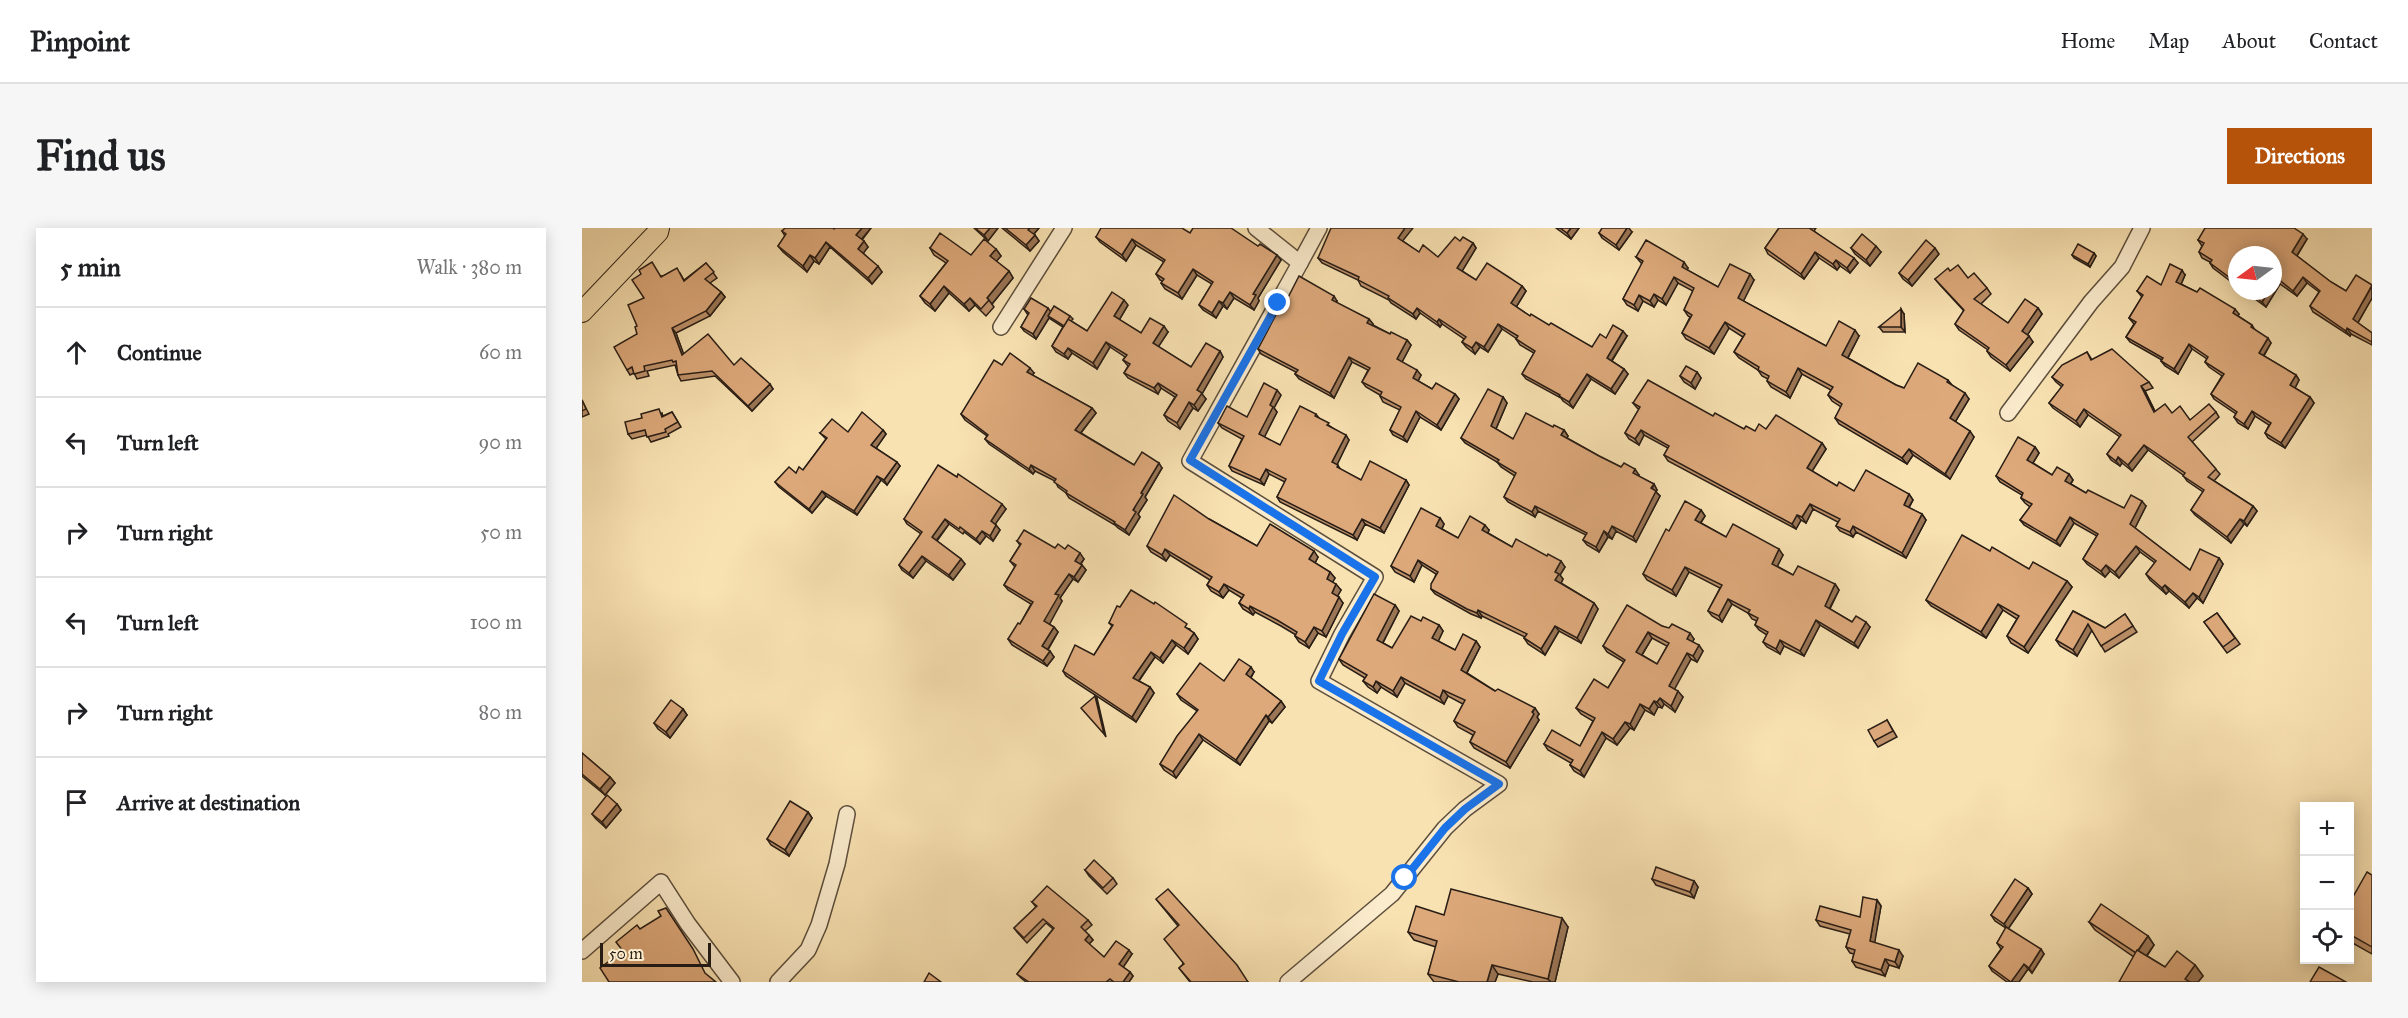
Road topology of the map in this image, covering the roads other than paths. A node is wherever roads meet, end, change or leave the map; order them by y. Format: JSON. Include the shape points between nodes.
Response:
{"nodes":[{"id":1,"x":659,"y":228,"type":"edge"},
{"id":2,"x":1064,"y":228,"type":"edge"},
{"id":3,"x":1256,"y":228,"type":"edge"},
{"id":4,"x":1319,"y":228,"type":"edge"},
{"id":5,"x":2142,"y":228,"type":"edge"},
{"id":6,"x":1300,"y":263,"type":"junction"},
{"id":7,"x":582,"y":312,"type":"edge"},
{"id":8,"x":1000,"y":327,"type":"dead end"},
{"id":9,"x":2008,"y":413,"type":"dead end"},
{"id":10,"x":847,"y":814,"type":"dead end"},
{"id":11,"x":582,"y":951,"type":"edge"},
{"id":12,"x":732,"y":982,"type":"edge"},
{"id":13,"x":778,"y":982,"type":"edge"},
{"id":14,"x":1288,"y":982,"type":"edge"}],
"edges":[{"from":1,"to":7,"type":"main road"},
{"from":2,"to":8,"type":"street"},
{"from":3,"to":6,"type":"street"},
{"from":4,"to":6,"type":"street"},
{"from":5,"to":9,"type":"street","via":[[2122,267]]},
{"from":6,"to":14,"type":"street","via":[[1190,460],[1375,577],[1319,681],[1499,784],[1445,828],[1392,894]]},
{"from":10,"to":13,"type":"street","via":[[819,925],[808,950]]},
{"from":11,"to":12,"type":"street","via":[[661,882]]}]}
